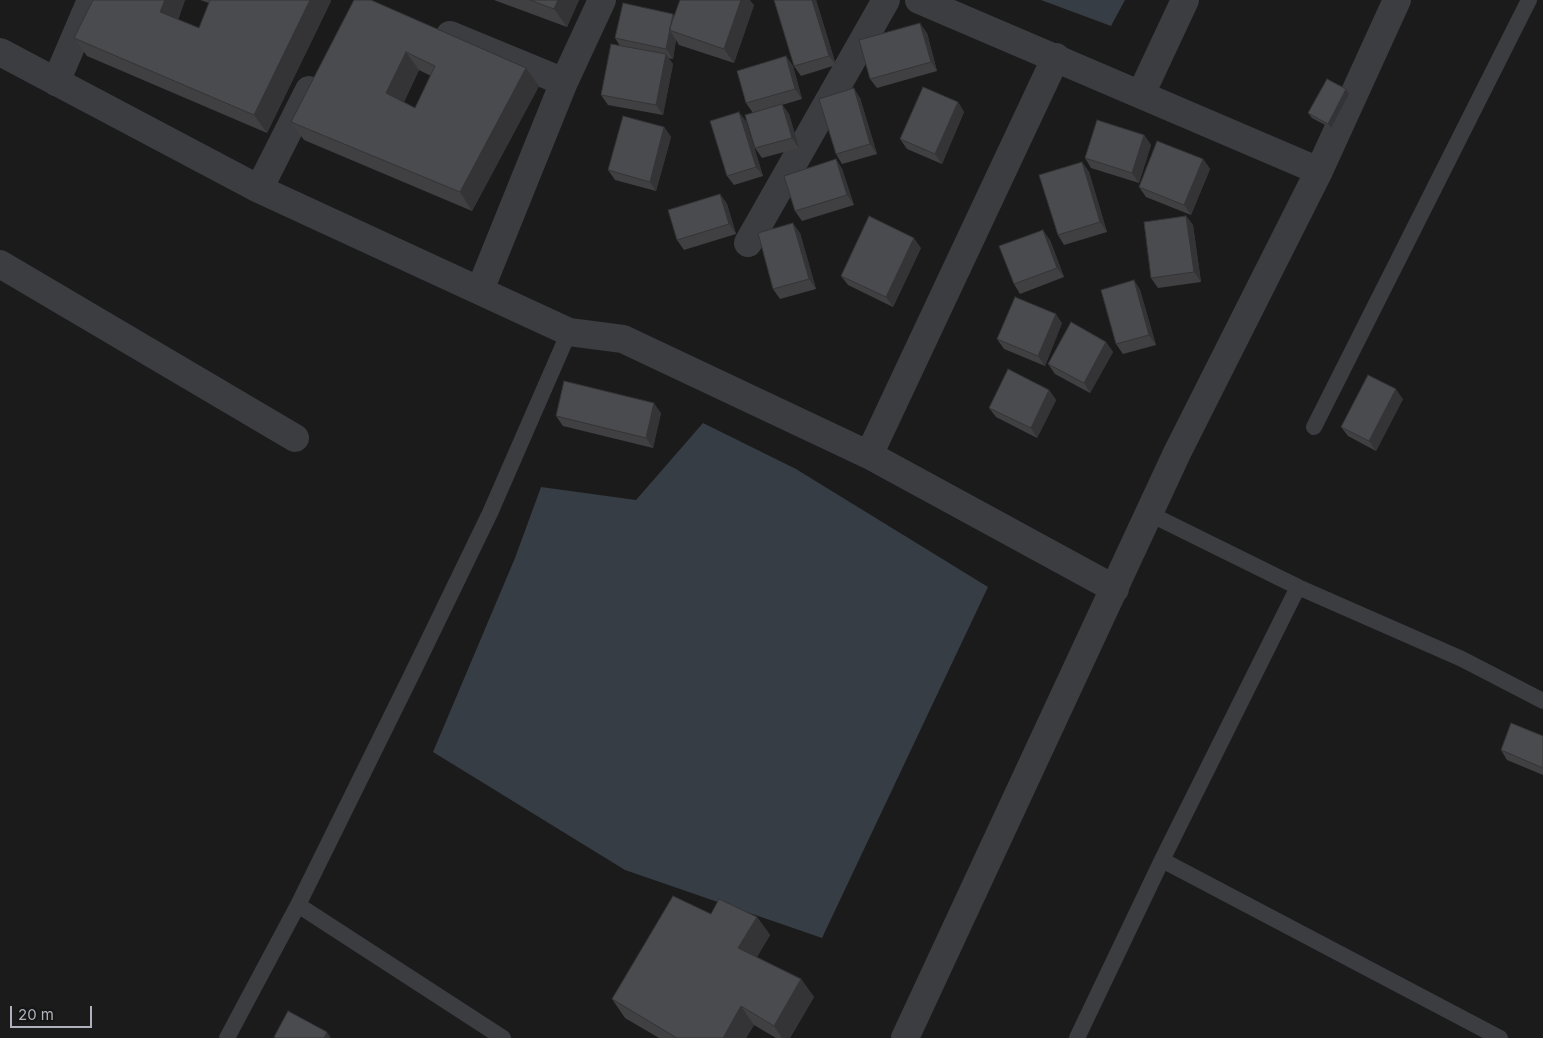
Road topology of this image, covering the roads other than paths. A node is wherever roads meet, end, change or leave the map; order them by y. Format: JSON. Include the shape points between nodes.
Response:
{"nodes":[{"id":1,"x":92,"y":0,"type":"edge"},
{"id":2,"x":602,"y":0,"type":"edge"},
{"id":3,"x":886,"y":0,"type":"edge"},
{"id":4,"x":918,"y":0,"type":"edge"},
{"id":5,"x":1185,"y":0,"type":"edge"},
{"id":6,"x":1397,"y":0,"type":"edge"},
{"id":7,"x":1528,"y":0,"type":"edge"},
{"id":8,"x":427,"y":26,"type":"edge"},
{"id":9,"x":0,"y":52,"type":"edge"},
{"id":10,"x":1056,"y":57,"type":"junction"},
{"id":11,"x":320,"y":69,"type":"edge"},
{"id":12,"x":56,"y":82,"type":"junction"},
{"id":13,"x":564,"y":82,"type":"junction"},
{"id":14,"x":1141,"y":94,"type":"junction"},
{"id":15,"x":1319,"y":171,"type":"junction"},
{"id":16,"x":259,"y":189,"type":"junction"},
{"id":17,"x":748,"y":243,"type":"dead end"},
{"id":18,"x":0,"y":264,"type":"edge"},
{"id":19,"x":480,"y":290,"type":"junction"},
{"id":20,"x":569,"y":332,"type":"junction"},
{"id":21,"x":1314,"y":427,"type":"dead end"},
{"id":22,"x":295,"y":438,"type":"dead end"},
{"id":23,"x":869,"y":455,"type":"junction"},
{"id":24,"x":1150,"y":514,"type":"junction"},
{"id":25,"x":1298,"y":587,"type":"junction"},
{"id":26,"x":1115,"y":590,"type":"junction"},
{"id":27,"x":1543,"y":701,"type":"edge"},
{"id":28,"x":1162,"y":860,"type":"junction"},
{"id":29,"x":298,"y":905,"type":"junction"},
{"id":30,"x":227,"y":1038,"type":"edge"},
{"id":31,"x":503,"y":1038,"type":"edge"},
{"id":32,"x":905,"y":1038,"type":"edge"},
{"id":33,"x":1077,"y":1038,"type":"edge"},
{"id":34,"x":1500,"y":1038,"type":"edge"}],
"edges":[{"from":1,"to":12,"type":"street"},
{"from":2,"to":13,"type":"street"},
{"from":3,"to":17,"type":"street"},
{"from":4,"to":10,"type":"street"},
{"from":5,"to":14,"type":"street"},
{"from":6,"to":15,"type":"street"},
{"from":7,"to":21,"type":"lane"},
{"from":8,"to":13,"type":"street"},
{"from":9,"to":12,"type":"street"},
{"from":10,"to":14,"type":"street"},
{"from":10,"to":23,"type":"street"},
{"from":11,"to":16,"type":"street"},
{"from":12,"to":16,"type":"street"},
{"from":13,"to":19,"type":"street"},
{"from":14,"to":15,"type":"street"},
{"from":15,"to":24,"type":"street","via":[[1177,453]]},
{"from":16,"to":19,"type":"street"},
{"from":18,"to":22,"type":"street"},
{"from":19,"to":20,"type":"street"},
{"from":20,"to":23,"type":"street","via":[[624,339]]},
{"from":20,"to":29,"type":"lane","via":[[490,512]]},
{"from":23,"to":26,"type":"street"},
{"from":24,"to":25,"type":"lane"},
{"from":24,"to":26,"type":"street"},
{"from":25,"to":27,"type":"lane","via":[[1462,660]]},
{"from":25,"to":28,"type":"lane"},
{"from":26,"to":32,"type":"street"},
{"from":28,"to":33,"type":"lane"},
{"from":28,"to":34,"type":"lane"},
{"from":29,"to":30,"type":"lane"},
{"from":29,"to":31,"type":"lane"}]}
